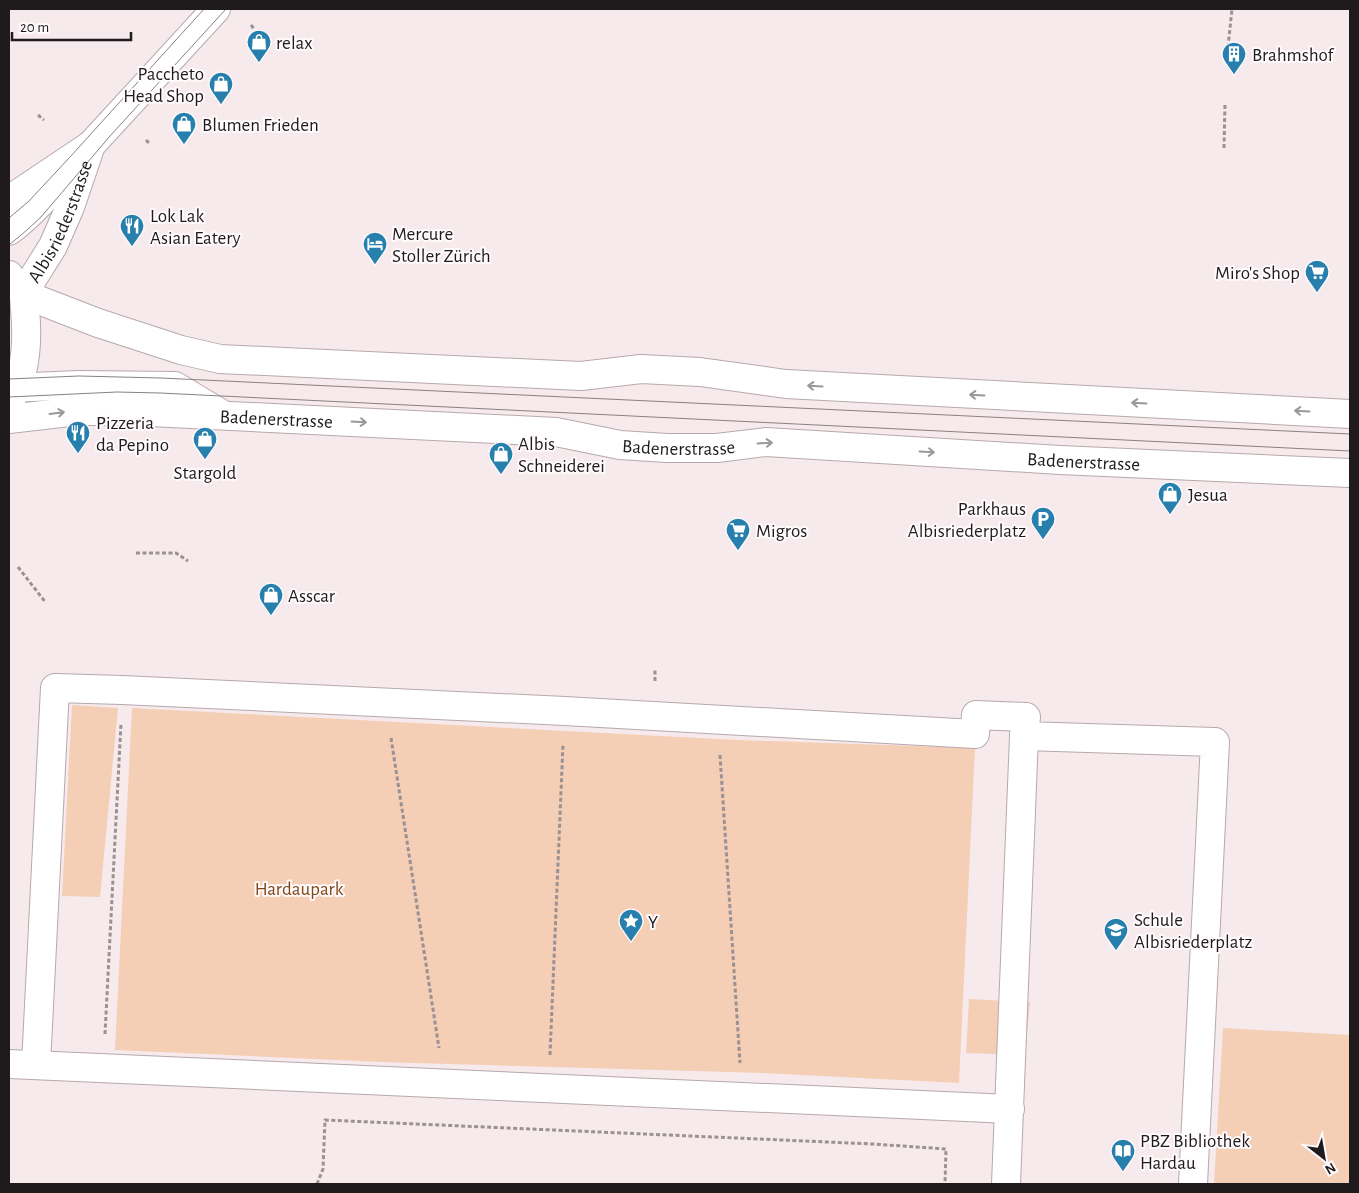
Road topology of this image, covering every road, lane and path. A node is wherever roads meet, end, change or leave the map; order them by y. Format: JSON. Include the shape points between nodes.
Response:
{"nodes":[{"id":1,"x":216,"y":9,"type":"edge"},
{"id":2,"x":1232,"y":9,"type":"edge"},
{"id":3,"x":251,"y":25,"type":"dead end"},
{"id":4,"x":255,"y":30,"type":"dead end"},
{"id":5,"x":1228,"y":47,"type":"dead end"},
{"id":6,"x":1225,"y":103,"type":"dead end"},
{"id":7,"x":38,"y":115,"type":"dead end"},
{"id":8,"x":44,"y":120,"type":"dead end"},
{"id":9,"x":146,"y":140,"type":"dead end"},
{"id":10,"x":150,"y":144,"type":"dead end"},
{"id":11,"x":91,"y":145,"type":"junction"},
{"id":12,"x":1224,"y":148,"type":"dead end"},
{"id":13,"x":9,"y":200,"type":"edge"},
{"id":14,"x":9,"y":231,"type":"edge"},
{"id":15,"x":16,"y":284,"type":"edge"},
{"id":16,"x":220,"y":359,"type":"junction"},
{"id":17,"x":175,"y":386,"type":"junction"},
{"id":18,"x":12,"y":392,"type":"edge"},
{"id":19,"x":1350,"y":414,"type":"edge"},
{"id":20,"x":224,"y":415,"type":"junction"},
{"id":21,"x":9,"y":419,"type":"edge"},
{"id":22,"x":1350,"y":474,"type":"edge"},
{"id":23,"x":136,"y":553,"type":"dead end"},
{"id":24,"x":188,"y":561,"type":"dead end"},
{"id":25,"x":18,"y":567,"type":"dead end"},
{"id":26,"x":46,"y":603,"type":"dead end"},
{"id":27,"x":122,"y":690,"type":"junction"},
{"id":28,"x":386,"y":703,"type":"junction"},
{"id":29,"x":565,"y":711,"type":"junction"},
{"id":30,"x":718,"y":720,"type":"junction"},
{"id":31,"x":1024,"y":736,"type":"junction"},
{"id":32,"x":9,"y":1064,"type":"edge"},
{"id":33,"x":36,"y":1065,"type":"junction"},
{"id":34,"x":104,"y":1068,"type":"junction"},
{"id":35,"x":444,"y":1084,"type":"junction"},
{"id":36,"x":549,"y":1088,"type":"junction"},
{"id":37,"x":742,"y":1097,"type":"junction"},
{"id":38,"x":1010,"y":1109,"type":"junction"},
{"id":39,"x":742,"y":1139,"type":"junction"},
{"id":40,"x":945,"y":1182,"type":"edge"},
{"id":41,"x":317,"y":1184,"type":"edge"},
{"id":42,"x":1006,"y":1184,"type":"edge"},
{"id":43,"x":1193,"y":1184,"type":"edge"}],
"edges":[{"from":1,"to":11,"type":"street","name":"Albisriederstrasse"},
{"from":2,"to":5,"type":"path"},
{"from":3,"to":4,"type":"path"},
{"from":6,"to":12,"type":"path"},
{"from":7,"to":8,"type":"path"},
{"from":9,"to":10,"type":"path"},
{"from":11,"to":13,"type":"street","name":"Albisriederstrasse"},
{"from":11,"to":14,"type":"street","via":[[39,204]]},
{"from":11,"to":15,"type":"street","name":"Albisriederstrasse","via":[[54,246]]},
{"from":15,"to":16,"type":"street","via":[[98,323]]},
{"from":15,"to":18,"type":"street","via":[[26,318],[26,347],[22,372]]},
{"from":16,"to":17,"type":"street"},
{"from":19,"to":16,"type":"street","one_way":true,"via":[[786,384],[700,372],[641,369],[580,376]]},
{"from":17,"to":18,"type":"street","via":[[79,385]]},
{"from":17,"to":20,"type":"street"},
{"from":21,"to":20,"type":"street","name":"Badenerstrasse","one_way":true,"via":[[78,410]]},
{"from":20,"to":22,"type":"street","name":"Badenerstrasse","one_way":true,"via":[[556,432],[620,445],[667,448],[717,448],[766,442]]},
{"from":23,"to":24,"type":"path","via":[[176,553]]},
{"from":25,"to":26,"type":"path"},
{"from":27,"to":28,"type":"street"},
{"from":27,"to":33,"type":"street","via":[[56,688]]},
{"from":27,"to":34,"type":"path"},
{"from":28,"to":29,"type":"street"},
{"from":28,"to":35,"type":"path"},
{"from":29,"to":30,"type":"street"},
{"from":29,"to":36,"type":"path"},
{"from":30,"to":31,"type":"street","via":[[975,734],[976,715],[1026,717]]},
{"from":30,"to":37,"type":"path"},
{"from":31,"to":38,"type":"street"},
{"from":31,"to":43,"type":"street","via":[[1215,742]]},
{"from":32,"to":33,"type":"street"},
{"from":33,"to":34,"type":"street"},
{"from":34,"to":35,"type":"street"},
{"from":35,"to":36,"type":"street"},
{"from":36,"to":37,"type":"street"},
{"from":37,"to":38,"type":"street"},
{"from":37,"to":39,"type":"path"},
{"from":38,"to":42,"type":"street"},
{"from":39,"to":40,"type":"path","via":[[946,1149]]},
{"from":39,"to":41,"type":"path","via":[[324,1120],[323,1168]]}]}
